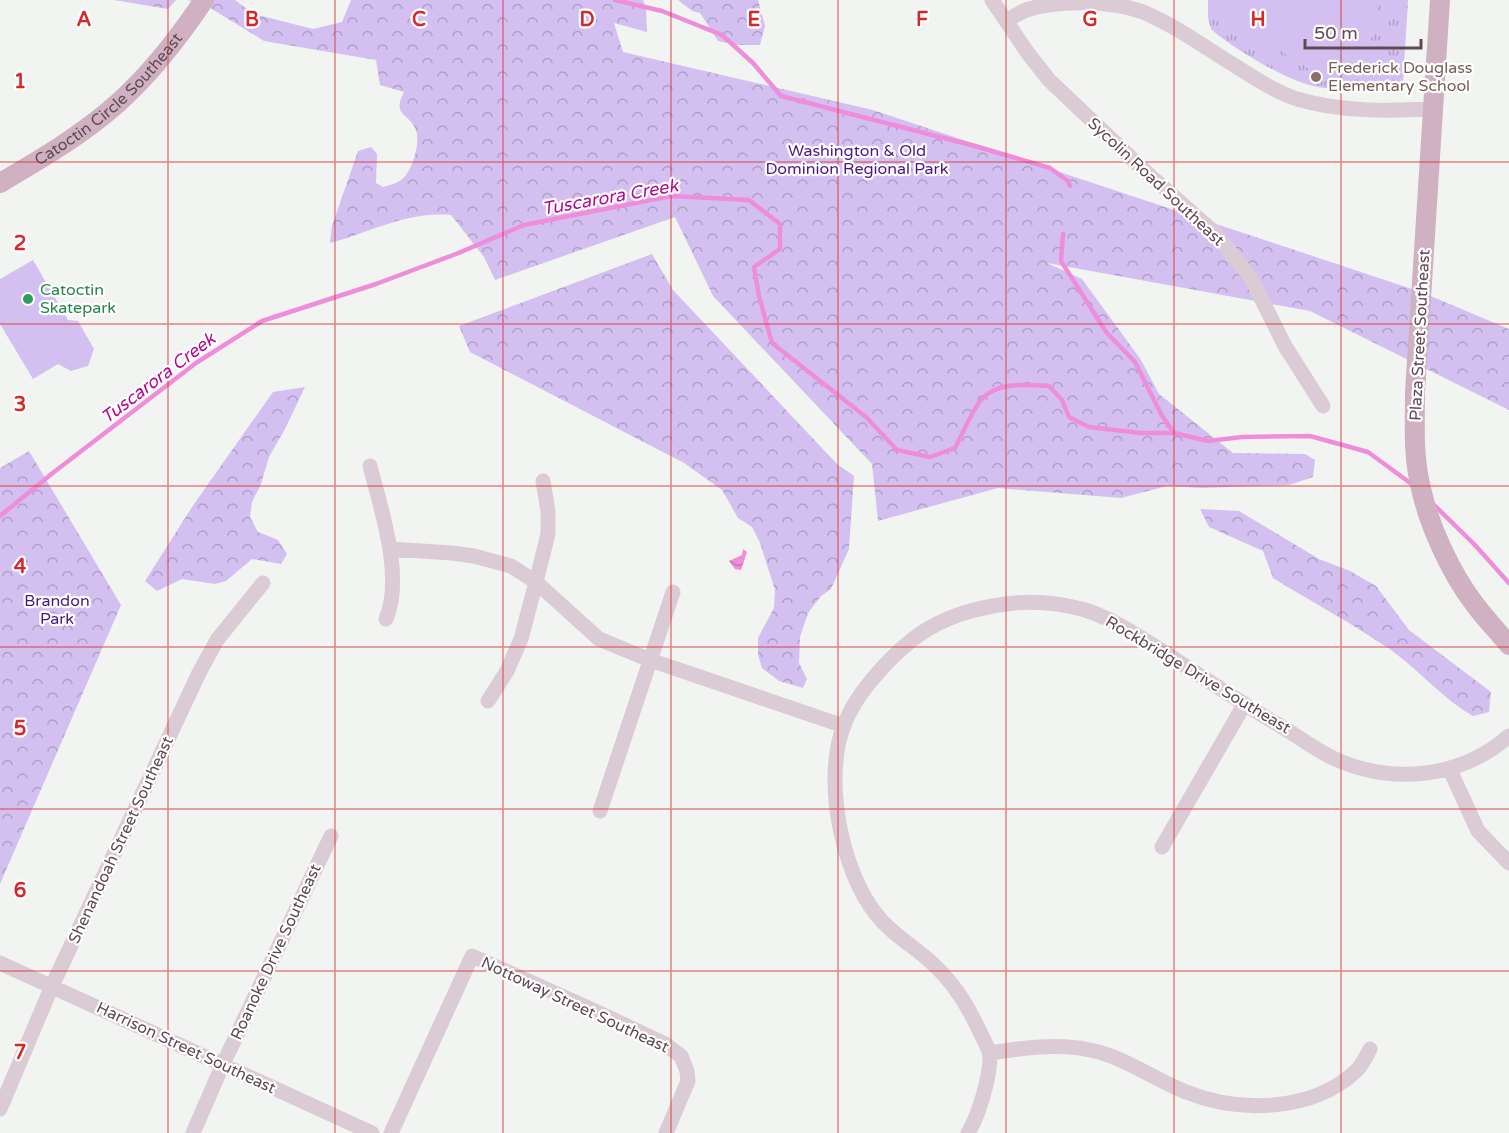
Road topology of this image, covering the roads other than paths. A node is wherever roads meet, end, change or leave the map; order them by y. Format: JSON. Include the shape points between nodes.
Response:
{"nodes":[{"id":1,"x":204,"y":0,"type":"edge"},
{"id":2,"x":992,"y":0,"type":"edge"},
{"id":3,"x":1440,"y":0,"type":"edge"},
{"id":4,"x":1006,"y":21,"type":"junction"},
{"id":5,"x":1433,"y":109,"type":"junction"},
{"id":6,"x":0,"y":183,"type":"edge"},
{"id":7,"x":1323,"y":406,"type":"dead end"},
{"id":8,"x":370,"y":466,"type":"dead end"},
{"id":9,"x":543,"y":481,"type":"dead end"},
{"id":10,"x":391,"y":549,"type":"junction"},
{"id":11,"x":536,"y":582,"type":"junction"},
{"id":12,"x":263,"y":583,"type":"dead end"},
{"id":13,"x":673,"y":592,"type":"dead end"},
{"id":14,"x":386,"y":619,"type":"dead end"},
{"id":15,"x":1505,"y":640,"type":"edge"},
{"id":16,"x":650,"y":660,"type":"junction"},
{"id":17,"x":489,"y":701,"type":"dead end"},
{"id":18,"x":1244,"y":705,"type":"junction"},
{"id":19,"x":844,"y":726,"type":"junction"},
{"id":20,"x":1509,"y":736,"type":"edge"},
{"id":21,"x":1450,"y":770,"type":"junction"},
{"id":22,"x":600,"y":811,"type":"dead end"},
{"id":23,"x":331,"y":836,"type":"dead end"},
{"id":24,"x":1162,"y":847,"type":"dead end"},
{"id":25,"x":1509,"y":862,"type":"edge"},
{"id":26,"x":0,"y":963,"type":"edge"},
{"id":27,"x":52,"y":986,"type":"junction"},
{"id":28,"x":1370,"y":1049,"type":"dead end"},
{"id":29,"x":990,"y":1053,"type":"junction"},
{"id":30,"x":223,"y":1065,"type":"junction"},
{"id":31,"x":0,"y":1109,"type":"edge"},
{"id":32,"x":193,"y":1133,"type":"edge"},
{"id":33,"x":372,"y":1133,"type":"edge"},
{"id":34,"x":391,"y":1133,"type":"edge"},
{"id":35,"x":666,"y":1133,"type":"edge"},
{"id":36,"x":968,"y":1133,"type":"edge"}],
"edges":[{"from":1,"to":6,"type":"main road","name":"Catoctin Circle Southeast","via":[[119,102],[53,151]]},
{"from":2,"to":4,"type":"street","name":"Sycolin Road Southeast"},
{"from":3,"to":5,"type":"main road","name":"Plaza Street Southeast"},
{"from":4,"to":5,"type":"street","via":[[1026,10],[1054,4],[1113,4],[1163,22],[1270,88],[1296,99],[1367,110]]},
{"from":4,"to":7,"type":"street","name":"Sycolin Road Southeast","via":[[1049,80],[1222,241],[1251,278],[1285,346]]},
{"from":5,"to":15,"type":"main road","name":"Plaza Street Southeast","via":[[1415,392],[1420,484],[1452,569]]},
{"from":8,"to":10,"type":"street"},
{"from":9,"to":11,"type":"street","via":[[548,534]]},
{"from":10,"to":11,"type":"street","via":[[474,556],[512,566]]},
{"from":10,"to":14,"type":"street","via":[[391,607]]},
{"from":11,"to":16,"type":"street","via":[[600,639]]},
{"from":11,"to":17,"type":"street","via":[[521,639]]},
{"from":12,"to":27,"type":"street","name":"Shenandoah Street Southeast","via":[[218,640],[199,674]]},
{"from":13,"to":16,"type":"street"},
{"from":16,"to":19,"type":"street"},
{"from":16,"to":22,"type":"street"},
{"from":18,"to":19,"type":"street","name":"Rockbridge Drive Southeast","via":[[1101,616],[1061,605],[1020,603],[962,613],[922,632],[867,685]]},
{"from":18,"to":21,"type":"street","name":"Rockbridge Drive Southeast","via":[[1332,758],[1358,768],[1416,775]]},
{"from":18,"to":24,"type":"street"},
{"from":19,"to":29,"type":"street","name":"Rockbridge Drive Southeast","via":[[836,767],[839,829],[858,885],[878,917],[954,986]]},
{"from":20,"to":21,"type":"street","name":"Rockbridge Drive Southeast","via":[[1475,760]]},
{"from":21,"to":25,"type":"street","via":[[1478,831]]},
{"from":23,"to":30,"type":"street","name":"Roanoke Drive Southeast"},
{"from":26,"to":27,"type":"street","name":"Harrison Street Southeast"},
{"from":27,"to":30,"type":"street","name":"Harrison Street Southeast"},
{"from":27,"to":31,"type":"street","name":"Shenandoah Street Southeast"},
{"from":28,"to":29,"type":"street","via":[[1357,1071],[1331,1090],[1258,1106],[1234,1105],[1187,1092],[1133,1065],[1091,1050],[1060,1046]]},
{"from":29,"to":36,"type":"street","via":[[988,1072]]},
{"from":30,"to":32,"type":"street","name":"Roanoke Drive Southeast"},
{"from":30,"to":33,"type":"street","name":"Harrison Street Southeast"},
{"from":34,"to":35,"type":"street","name":"Nottoway Street Southeast","via":[[471,956],[665,1044],[681,1056],[688,1081]]}]}
